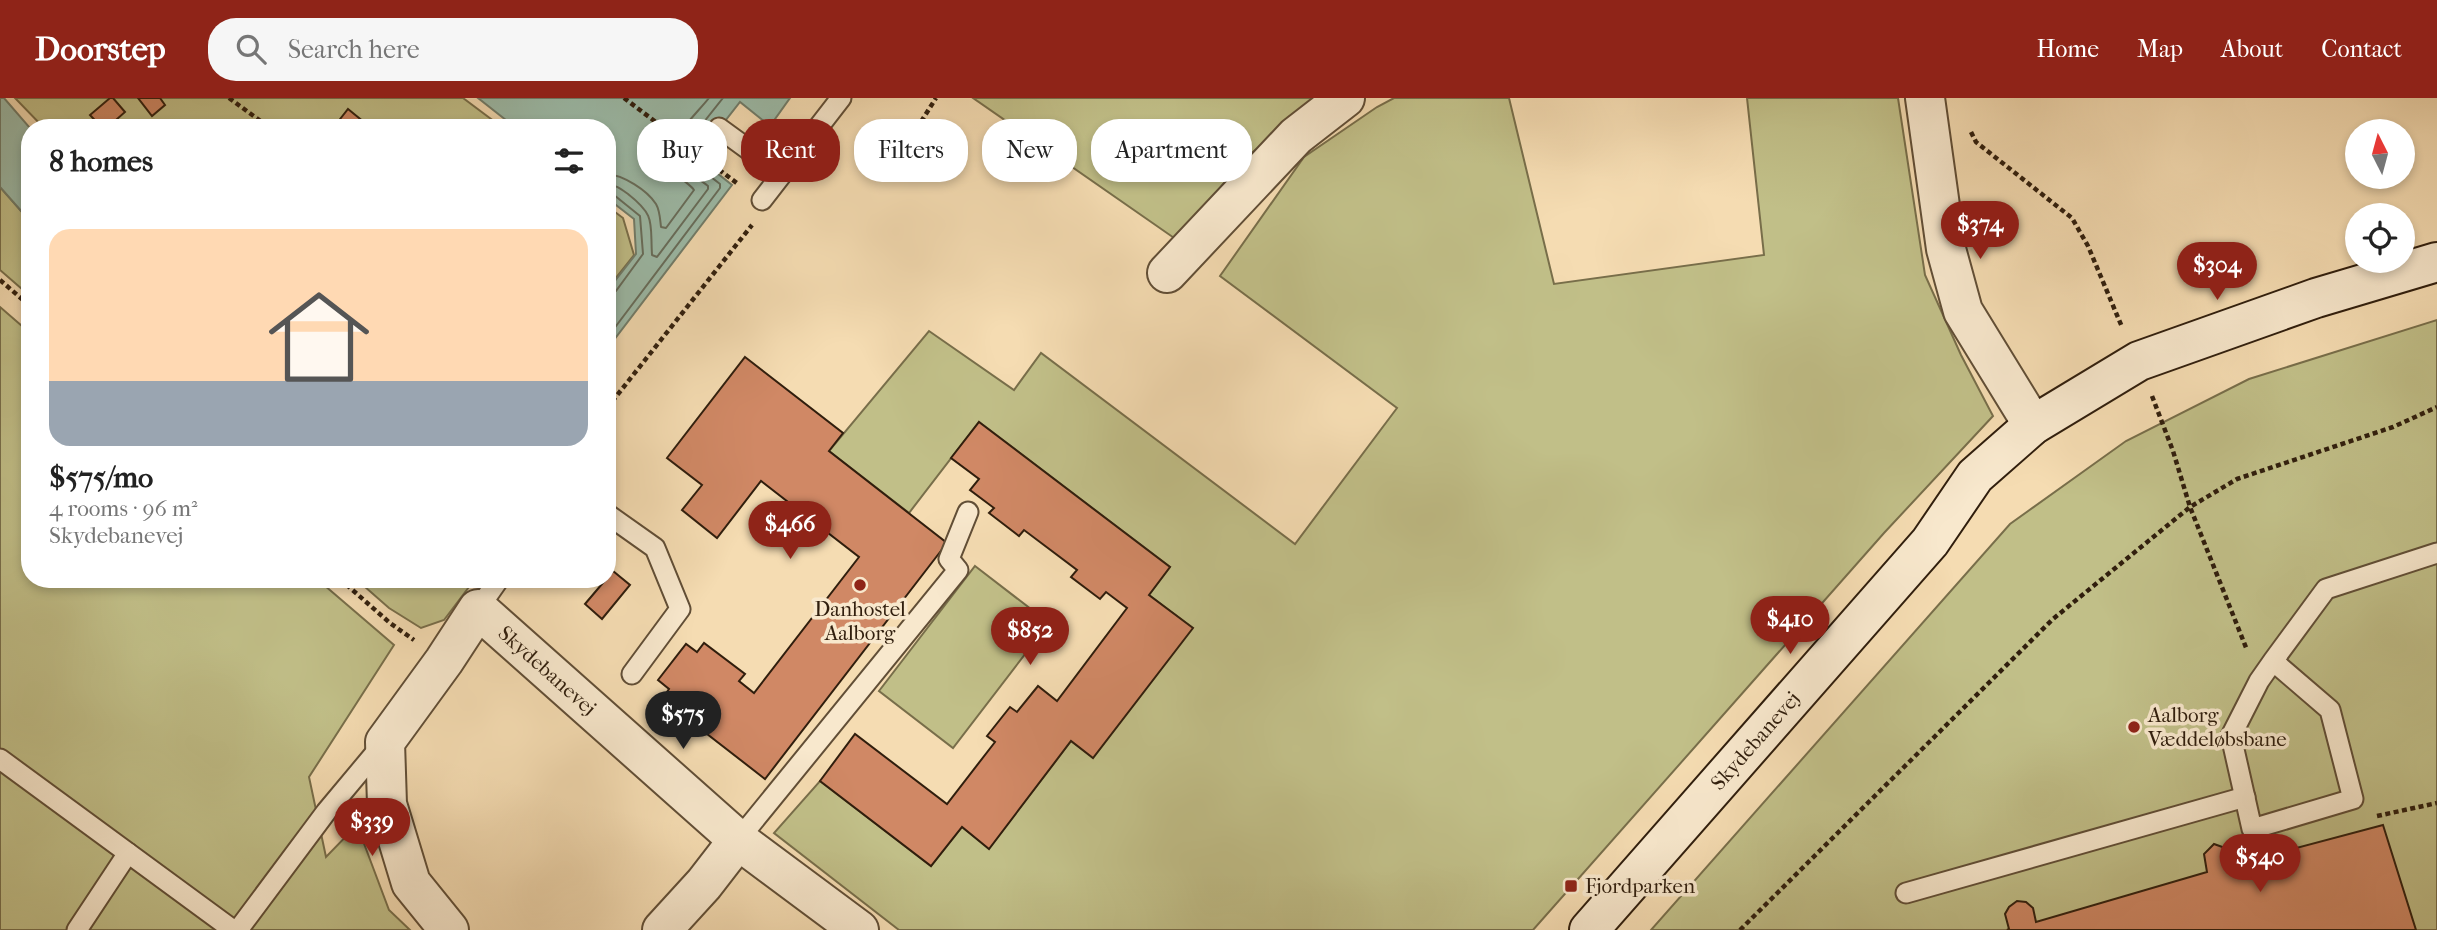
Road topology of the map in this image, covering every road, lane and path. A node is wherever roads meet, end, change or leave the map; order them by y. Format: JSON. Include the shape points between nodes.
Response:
{"nodes":[{"id":1,"x":229,"y":98,"type":"edge"},
{"id":2,"x":624,"y":98,"type":"edge"},
{"id":3,"x":841,"y":98,"type":"edge"},
{"id":4,"x":936,"y":98,"type":"edge"},
{"id":5,"x":1345,"y":98,"type":"edge"},
{"id":6,"x":1925,"y":98,"type":"edge"},
{"id":7,"x":258,"y":119,"type":"edge"},
{"id":8,"x":825,"y":119,"type":"edge"},
{"id":9,"x":923,"y":119,"type":"edge"},
{"id":10,"x":776,"y":182,"type":"edge"},
{"id":11,"x":762,"y":200,"type":"junction"},
{"id":12,"x":2437,"y":262,"type":"edge"},
{"id":13,"x":1167,"y":273,"type":"dead end"},
{"id":14,"x":0,"y":280,"type":"edge"},
{"id":15,"x":21,"y":298,"type":"edge"},
{"id":16,"x":616,"y":397,"type":"edge"},
{"id":17,"x":2437,"y":407,"type":"edge"},
{"id":18,"x":2033,"y":425,"type":"junction"},
{"id":19,"x":968,"y":512,"type":"dead end"},
{"id":20,"x":616,"y":520,"type":"edge"},
{"id":21,"x":2437,"y":553,"type":"edge"},
{"id":22,"x":350,"y":588,"type":"edge"},
{"id":23,"x":488,"y":594,"type":"edge"},
{"id":24,"x":444,"y":661,"type":"junction"},
{"id":25,"x":2273,"y":661,"type":"junction"},
{"id":26,"x":632,"y":674,"type":"dead end"},
{"id":27,"x":385,"y":742,"type":"junction"},
{"id":28,"x":0,"y":759,"type":"edge"},
{"id":29,"x":2245,"y":797,"type":"junction"},
{"id":30,"x":2353,"y":799,"type":"junction"},
{"id":31,"x":2437,"y":803,"type":"edge"},
{"id":32,"x":738,"y":840,"type":"junction"},
{"id":33,"x":128,"y":853,"type":"junction"},
{"id":34,"x":1906,"y":893,"type":"dead end"},
{"id":35,"x":77,"y":930,"type":"edge"},
{"id":36,"x":236,"y":930,"type":"edge"},
{"id":37,"x":449,"y":930,"type":"edge"},
{"id":38,"x":662,"y":930,"type":"edge"},
{"id":39,"x":859,"y":930,"type":"edge"},
{"id":40,"x":1588,"y":930,"type":"edge"},
{"id":41,"x":1740,"y":930,"type":"edge"}],
"edges":[{"from":1,"to":7,"type":"path"},
{"from":2,"to":11,"type":"path"},
{"from":3,"to":8,"type":"lane"},
{"from":4,"to":9,"type":"path"},
{"from":5,"to":13,"type":"street","via":[[1296,136]]},
{"from":6,"to":18,"type":"street","via":[[1945,249],[1963,311]]},
{"from":10,"to":11,"type":"lane"},
{"from":11,"to":16,"type":"path","via":[[762,212]]},
{"from":12,"to":18,"type":"street","name":"Skydebanevej","via":[[2316,298],[2139,361]]},
{"from":14,"to":15,"type":"path"},
{"from":17,"to":41,"type":"path","via":[[2393,427],[2237,479],[2190,507],[2053,619]]},
{"from":18,"to":40,"type":"street","name":"Skydebanevej","via":[[1975,476],[1930,542]]},
{"from":19,"to":32,"type":"lane","via":[[949,559],[958,570]]},
{"from":20,"to":26,"type":"lane","via":[[655,548],[680,609]]},
{"from":21,"to":25,"type":"lane","via":[[2326,589]]},
{"from":22,"to":24,"type":"path"},
{"from":23,"to":24,"type":"street","name":"Skydebanevej"},
{"from":23,"to":32,"type":"street","name":"Skydebanevej"},
{"from":24,"to":27,"type":"street","name":"Skydebanevej"},
{"from":25,"to":29,"type":"lane","via":[[2231,736]]},
{"from":25,"to":30,"type":"lane","via":[[2330,710]]},
{"from":27,"to":36,"type":"lane","name":"Skydebanevej"},
{"from":27,"to":37,"type":"street","via":[[387,804],[411,883]]},
{"from":28,"to":33,"type":"lane"},
{"from":29,"to":30,"type":"lane","via":[[2252,829]]},
{"from":29,"to":34,"type":"lane"},
{"from":30,"to":31,"type":"path","via":[[2365,819]]},
{"from":32,"to":38,"type":"street"},
{"from":32,"to":39,"type":"street","name":"Skydebanevej"},
{"from":33,"to":35,"type":"lane"},
{"from":33,"to":36,"type":"lane"}]}
